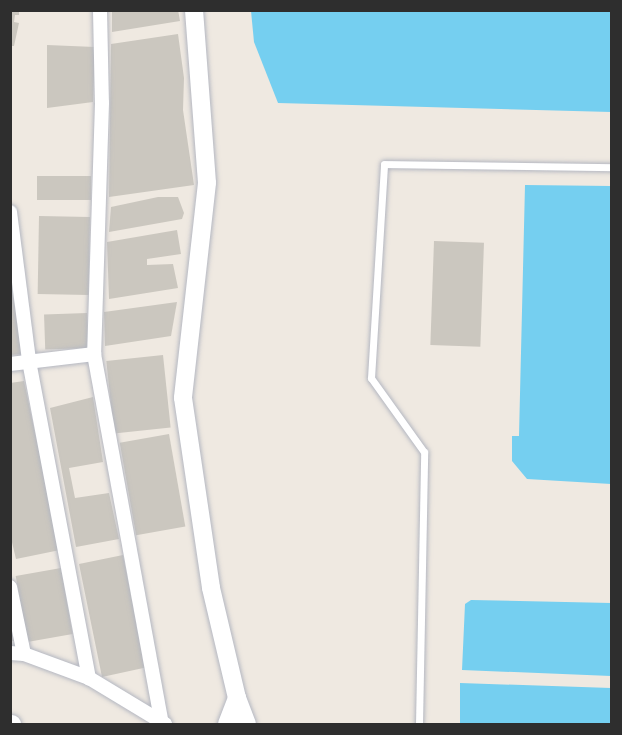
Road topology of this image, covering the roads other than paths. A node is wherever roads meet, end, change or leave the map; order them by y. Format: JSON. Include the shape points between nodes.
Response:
{"nodes":[{"id":1,"x":100,"y":10,"type":"edge"},
{"id":2,"x":194,"y":10,"type":"edge"},
{"id":3,"x":612,"y":167,"type":"edge"},
{"id":4,"x":10,"y":212,"type":"edge"},
{"id":5,"x":94,"y":354,"type":"junction"},
{"id":6,"x":29,"y":361,"type":"junction"},
{"id":7,"x":10,"y":364,"type":"edge"},
{"id":8,"x":10,"y":587,"type":"edge"},
{"id":9,"x":17,"y":654,"type":"edge"},
{"id":10,"x":89,"y":678,"type":"junction"},
{"id":11,"x":237,"y":698,"type":"junction"},
{"id":12,"x":163,"y":723,"type":"edge"},
{"id":13,"x":227,"y":724,"type":"edge"},
{"id":14,"x":247,"y":724,"type":"edge"},
{"id":15,"x":419,"y":724,"type":"edge"}],
"edges":[{"from":1,"to":5,"type":"street","via":[[102,103]]},
{"from":2,"to":11,"type":"main road","via":[[207,183],[183,398],[211,588]]},
{"from":3,"to":15,"type":"lane","via":[[384,164],[371,378],[424,452]]},
{"from":4,"to":6,"type":"street"},
{"from":5,"to":6,"type":"street"},
{"from":5,"to":12,"type":"street"},
{"from":6,"to":7,"type":"street"},
{"from":6,"to":10,"type":"street"},
{"from":8,"to":9,"type":"street"},
{"from":9,"to":10,"type":"street"},
{"from":10,"to":12,"type":"street"},
{"from":11,"to":13,"type":"main road"},
{"from":11,"to":14,"type":"main road"}]}
